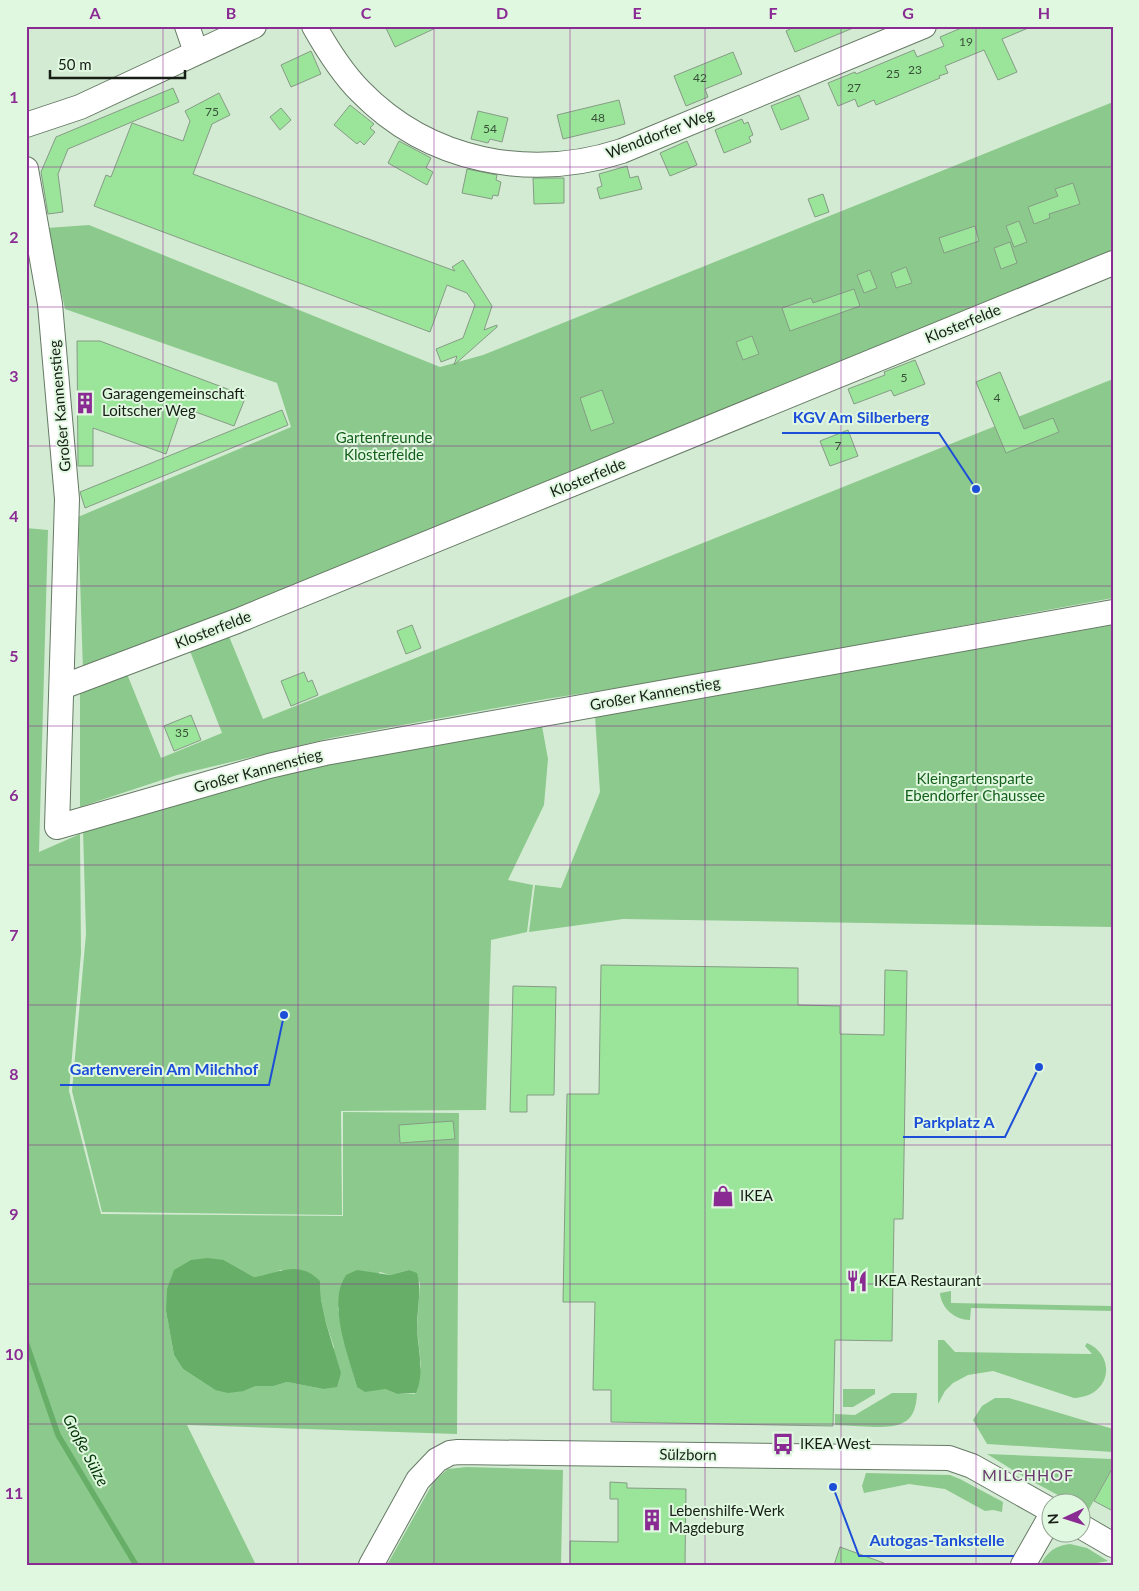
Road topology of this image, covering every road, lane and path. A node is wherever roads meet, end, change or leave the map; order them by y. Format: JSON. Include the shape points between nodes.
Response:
{"nodes":[{"id":1,"x":187,"y":26,"type":"edge"},
{"id":2,"x":254,"y":26,"type":"edge"},
{"id":3,"x":314,"y":26,"type":"edge"},
{"id":4,"x":924,"y":26,"type":"edge"},
{"id":5,"x":196,"y":52,"type":"junction"},
{"id":6,"x":26,"y":125,"type":"edge"},
{"id":7,"x":26,"y":169,"type":"edge"},
{"id":8,"x":1113,"y":263,"type":"edge"},
{"id":9,"x":1113,"y":612,"type":"edge"},
{"id":10,"x":62,"y":687,"type":"junction"},
{"id":11,"x":1042,"y":1506,"type":"edge"},
{"id":12,"x":1042,"y":1530,"type":"edge"},
{"id":13,"x":1092,"y":1533,"type":"edge"},
{"id":14,"x":1113,"y":1545,"type":"edge"},
{"id":15,"x":371,"y":1565,"type":"edge"},
{"id":16,"x":1022,"y":1565,"type":"edge"}],
"edges":[{"from":1,"to":5,"type":"street"},
{"from":2,"to":5,"type":"street"},
{"from":3,"to":4,"type":"street","name":"Wenddorfer Weg","via":[[335,61],[357,88],[405,127],[463,155],[533,166],[585,161],[622,151]]},
{"from":5,"to":6,"type":"street","via":[[80,107]]},
{"from":7,"to":10,"type":"street","name":"Großer Kannenstieg","via":[[50,304],[66,477]]},
{"from":8,"to":10,"type":"street","name":"Klosterfelde","via":[[237,621]]},
{"from":9,"to":10,"type":"street","name":"Großer Kannenstieg","via":[[325,753],[57,827]]},
{"from":11,"to":15,"type":"street","name":"Sülzborn","via":[[972,1466],[949,1458],[458,1452],[436,1460],[418,1480]]},
{"from":12,"to":16,"type":"street","name":"Sülzborn"},
{"from":13,"to":14,"type":"street"}]}
